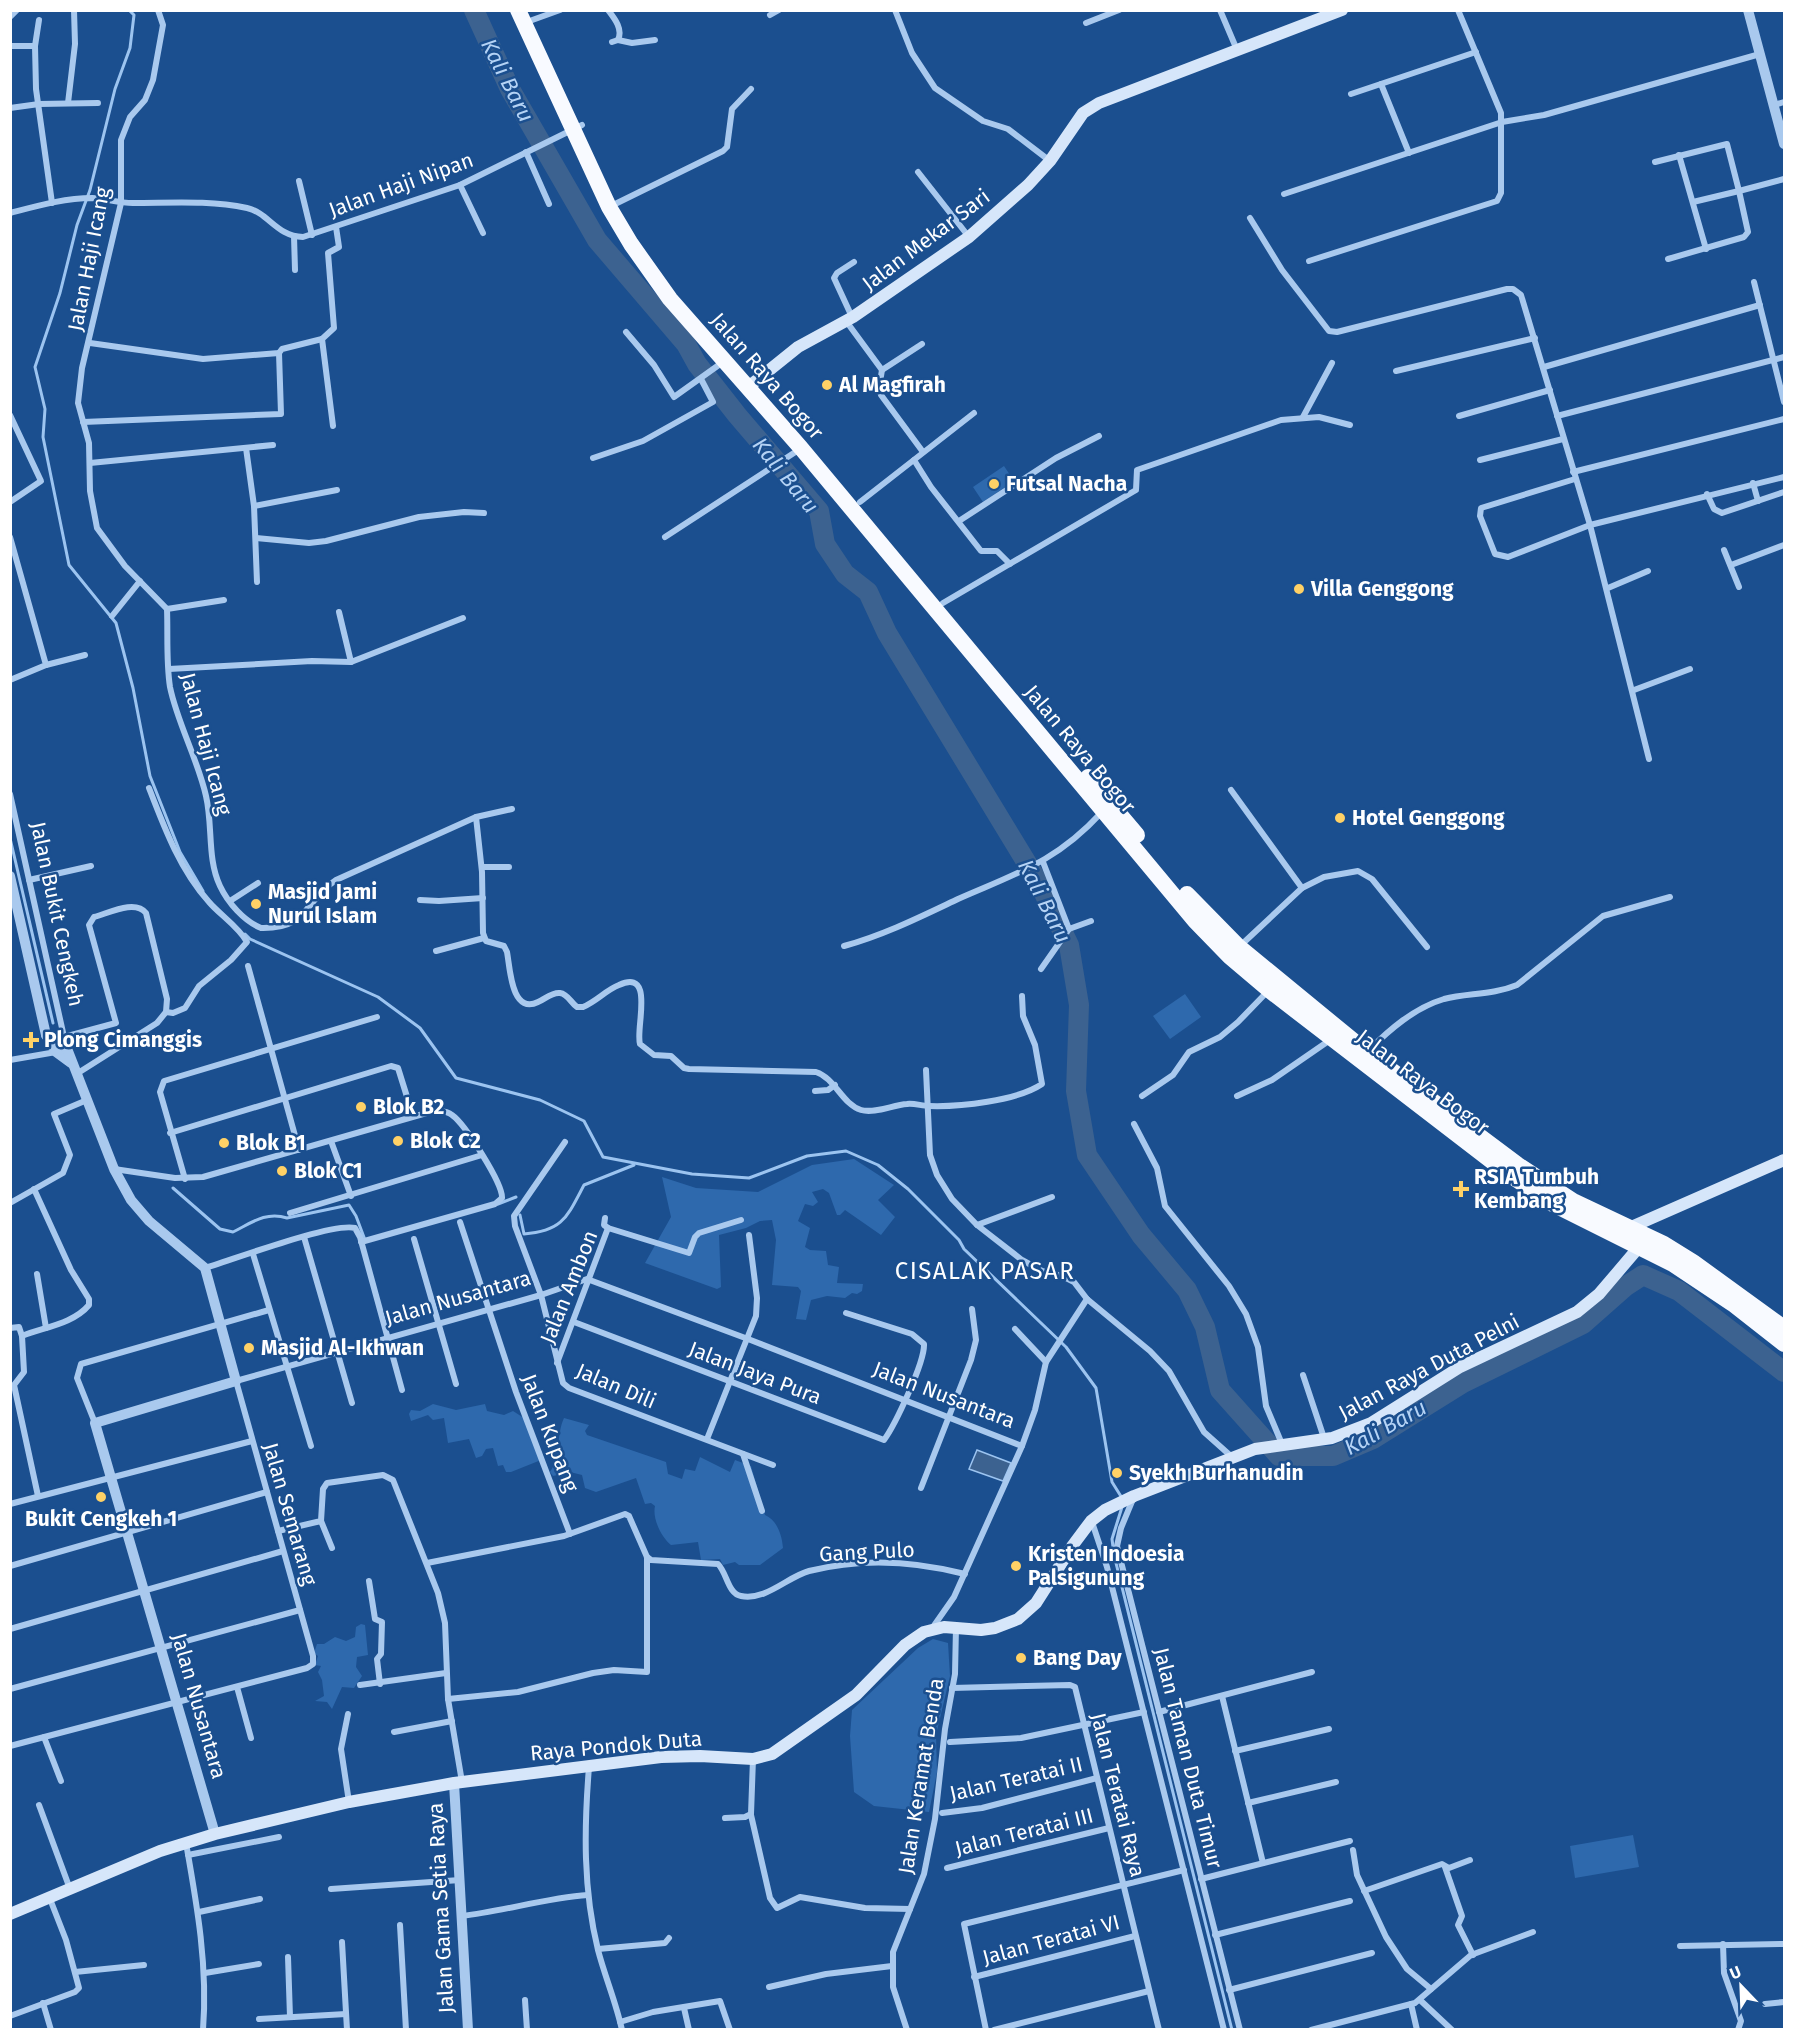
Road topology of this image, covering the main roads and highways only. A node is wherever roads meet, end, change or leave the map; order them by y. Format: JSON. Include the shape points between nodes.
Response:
{"nodes":[{"id":1,"x":1342,"y":10,"type":"edge"},
{"id":2,"x":526,"y":16,"type":"edge"},
{"id":3,"x":612,"y":205,"type":"junction"},
{"id":4,"x":751,"y":384,"type":"junction"},
{"id":5,"x":791,"y":429,"type":"junction"},
{"id":6,"x":1235,"y":952,"type":"junction"},
{"id":7,"x":1474,"y":1140,"type":"junction"},
{"id":8,"x":1785,"y":1160,"type":"edge"},
{"id":9,"x":1629,"y":1228,"type":"junction"},
{"id":10,"x":1639,"y":1247,"type":"junction"},
{"id":11,"x":1785,"y":1328,"type":"edge"},
{"id":12,"x":1785,"y":1344,"type":"edge"},
{"id":13,"x":933,"y":1628,"type":"joint"},
{"id":14,"x":10,"y":1914,"type":"edge"}],
"edges":[{"from":1,"to":4,"type":"main road","name":"Jalan Mekar Sari","via":[[1099,102],[1083,113],[1028,185],[969,237],[849,319],[798,347]]},
{"from":2,"to":3,"type":"highway","name":"Jalan Raya Bogor","via":[[570,130]]},
{"from":3,"to":4,"type":"highway","name":"Jalan Raya Bogor"},
{"from":3,"to":4,"type":"highway","name":"Jalan Raya Bogor","via":[[631,244],[718,366]]},
{"from":4,"to":5,"type":"highway","name":"Jalan Raya Bogor"},
{"from":5,"to":6,"type":"highway","name":"Jalan Raya Bogor","via":[[860,502]]},
{"from":5,"to":6,"type":"highway","name":"Jalan Raya Bogor","via":[[801,448],[1102,812],[1195,921]]},
{"from":6,"to":7,"type":"highway","name":"Jalan Raya Bogor","via":[[1367,1052]]},
{"from":6,"to":7,"type":"highway","name":"Jalan Raya Bogor","via":[[1269,990],[1330,1040]]},
{"from":7,"to":9,"type":"highway","name":"Jalan Raya Bogor"},
{"from":7,"to":10,"type":"highway","name":"Jalan Raya Bogor","via":[[1553,1204]]},
{"from":8,"to":9,"type":"main road"},
{"from":9,"to":11,"type":"highway","name":"Jalan Raya Bogor","via":[[1693,1262]]},
{"from":10,"to":12,"type":"highway","name":"Jalan Raya Bogor","via":[[1706,1285]]},
{"from":10,"to":13,"type":"main road","name":"Jalan Raya Duta Pelni","via":[[1599,1294],[1577,1312],[1461,1367],[1371,1423],[1342,1436],[1255,1449],[1111,1507],[1091,1521],[1028,1611],[1018,1619],[995,1628]]},
{"from":13,"to":14,"type":"main road","name":"Raya Pondok Duta","via":[[905,1645],[856,1695],[772,1754],[753,1759],[681,1756],[458,1783],[349,1802],[216,1834],[187,1849]]}]}
